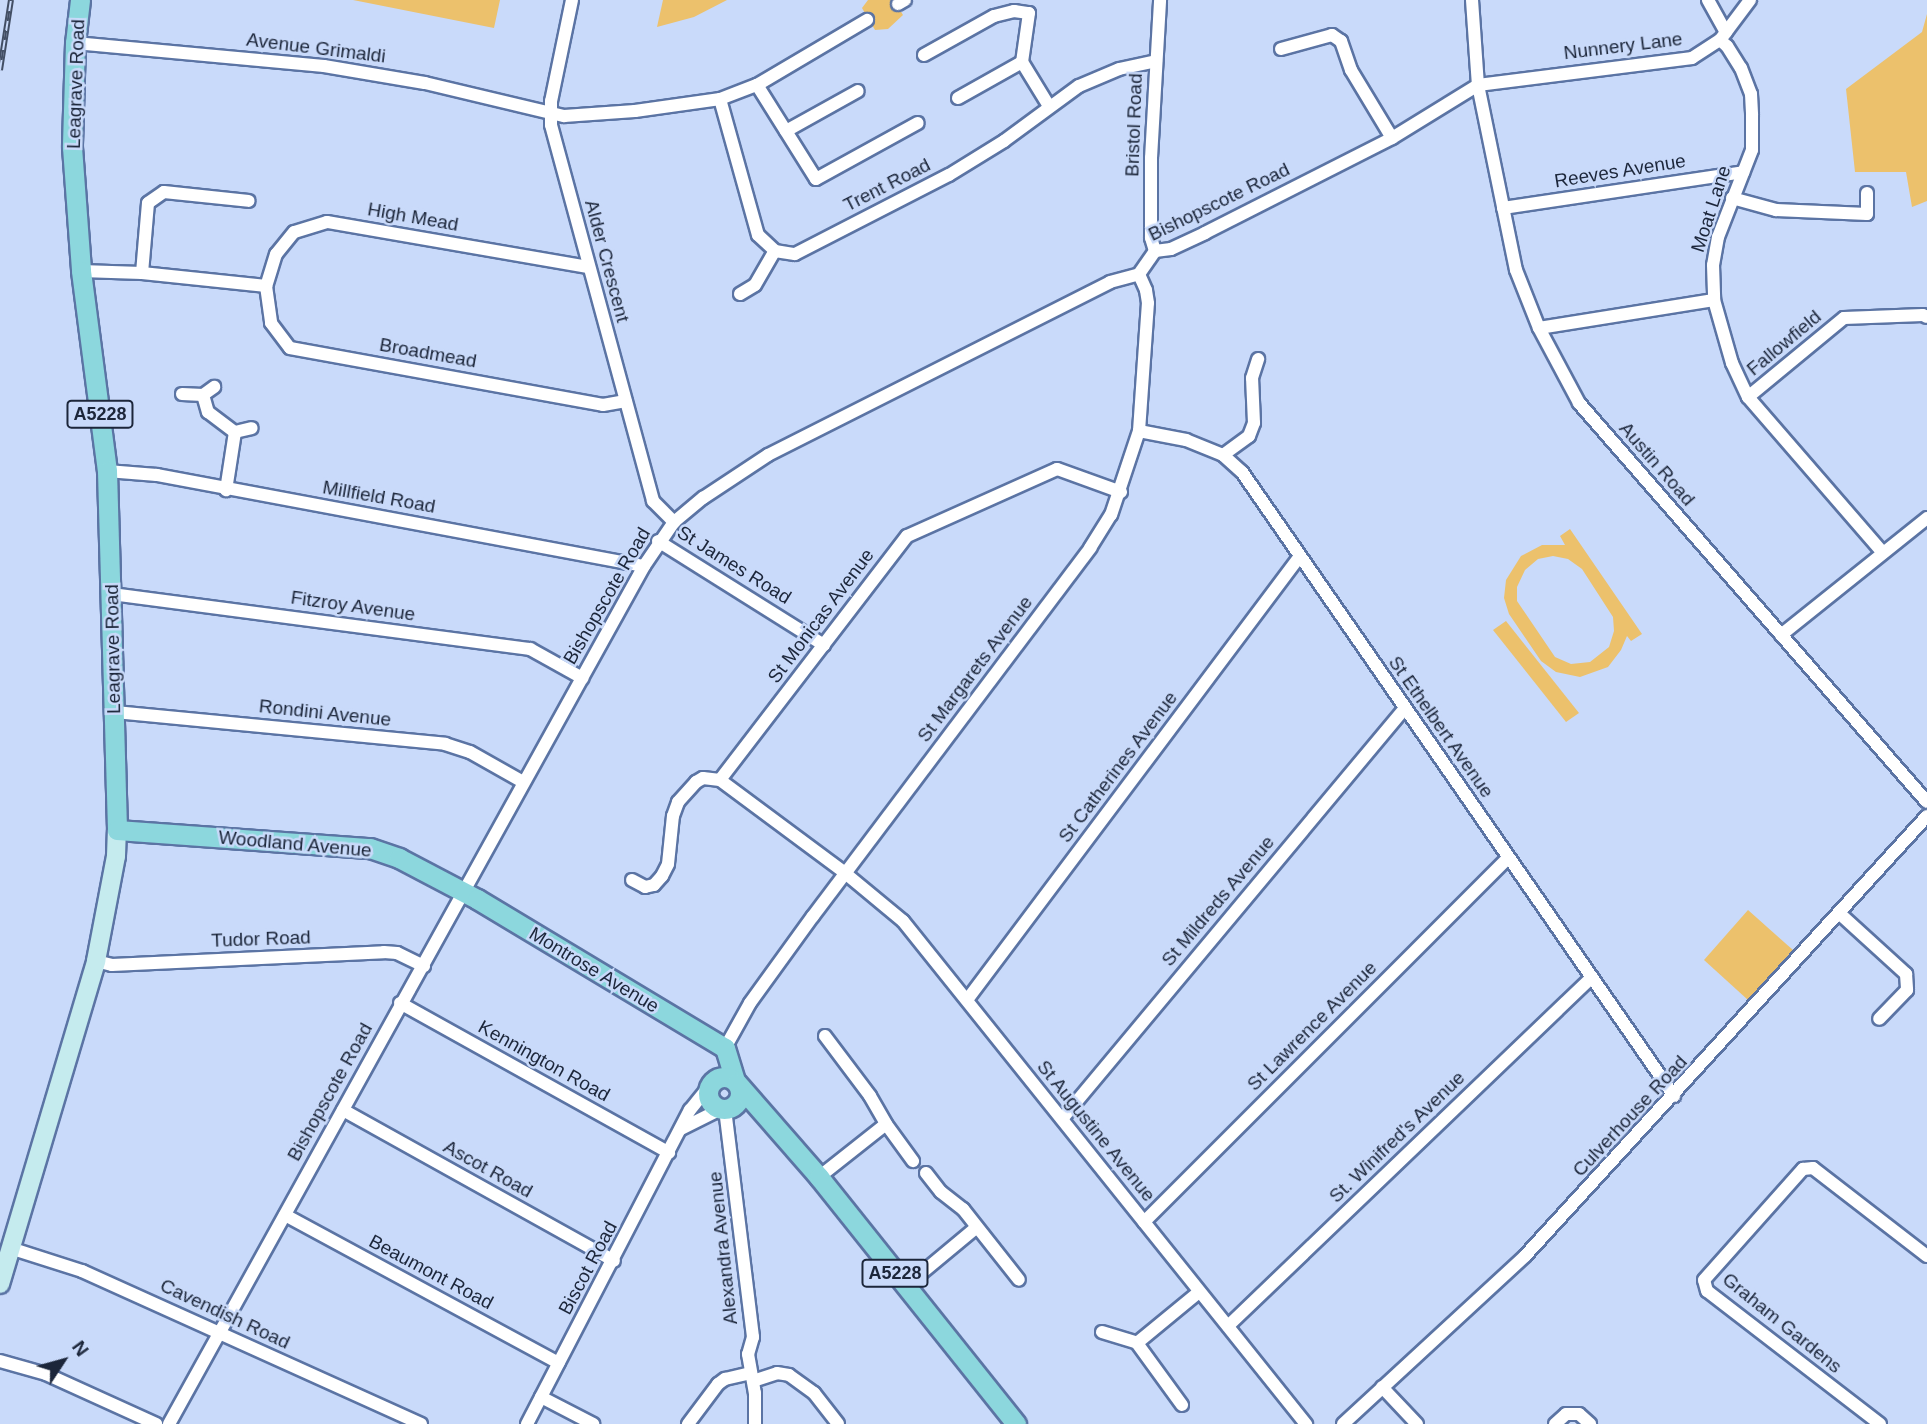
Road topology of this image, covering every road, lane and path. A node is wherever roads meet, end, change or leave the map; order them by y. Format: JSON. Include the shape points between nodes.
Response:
{"nodes":[{"id":1,"x":80,"y":0,"type":"edge"},
{"id":2,"x":572,"y":0,"type":"edge"},
{"id":3,"x":1160,"y":0,"type":"edge"},
{"id":4,"x":1472,"y":0,"type":"edge"},
{"id":5,"x":1708,"y":0,"type":"edge"},
{"id":6,"x":1749,"y":0,"type":"edge"},
{"id":7,"x":867,"y":20,"type":"dead end"},
{"id":8,"x":1723,"y":36,"type":"junction"},
{"id":9,"x":75,"y":43,"type":"junction"},
{"id":10,"x":1281,"y":49,"type":"dead end"},
{"id":11,"x":924,"y":55,"type":"dead end"},
{"id":12,"x":1156,"y":61,"type":"junction"},
{"id":13,"x":1022,"y":62,"type":"junction"},
{"id":14,"x":757,"y":85,"type":"junction"},
{"id":15,"x":1478,"y":85,"type":"junction"},
{"id":16,"x":858,"y":91,"type":"dead end"},
{"id":17,"x":720,"y":99,"type":"junction"},
{"id":18,"x":958,"y":99,"type":"dead end"},
{"id":19,"x":1049,"y":106,"type":"junction"},
{"id":20,"x":550,"y":113,"type":"junction"},
{"id":21,"x":918,"y":123,"type":"dead end"},
{"id":22,"x":786,"y":131,"type":"junction"},
{"id":23,"x":1392,"y":138,"type":"junction"},
{"id":24,"x":1743,"y":172,"type":"junction"},
{"id":25,"x":1867,"y":193,"type":"dead end"},
{"id":26,"x":1732,"y":198,"type":"junction"},
{"id":27,"x":249,"y":201,"type":"dead end"},
{"id":28,"x":1503,"y":208,"type":"junction"},
{"id":29,"x":775,"y":251,"type":"junction"},
{"id":30,"x":1155,"y":251,"type":"junction"},
{"id":31,"x":589,"y":267,"type":"junction"},
{"id":32,"x":80,"y":271,"type":"junction"},
{"id":33,"x":142,"y":273,"type":"junction"},
{"id":34,"x":1139,"y":274,"type":"junction"},
{"id":35,"x":266,"y":286,"type":"junction"},
{"id":36,"x":740,"y":295,"type":"dead end"},
{"id":37,"x":1714,"y":300,"type":"junction"},
{"id":38,"x":1927,"y":317,"type":"edge"},
{"id":39,"x":1539,"y":328,"type":"junction"},
{"id":40,"x":1258,"y":359,"type":"dead end"},
{"id":41,"x":214,"y":387,"type":"dead end"},
{"id":42,"x":182,"y":394,"type":"dead end"},
{"id":43,"x":203,"y":395,"type":"junction"},
{"id":44,"x":1748,"y":397,"type":"junction"},
{"id":45,"x":626,"y":401,"type":"junction"},
{"id":46,"x":252,"y":428,"type":"dead end"},
{"id":47,"x":1139,"y":430,"type":"junction"},
{"id":48,"x":235,"y":432,"type":"junction"},
{"id":49,"x":1223,"y":456,"type":"junction"},
{"id":50,"x":107,"y":471,"type":"junction"},
{"id":51,"x":226,"y":490,"type":"junction"},
{"id":52,"x":1121,"y":492,"type":"junction"},
{"id":53,"x":1927,"y":518,"type":"edge"},
{"id":54,"x":674,"y":522,"type":"junction"},
{"id":55,"x":658,"y":541,"type":"junction"},
{"id":56,"x":1883,"y":553,"type":"junction"},
{"id":57,"x":1300,"y":556,"type":"junction"},
{"id":58,"x":644,"y":566,"type":"junction"},
{"id":59,"x":112,"y":594,"type":"junction"},
{"id":60,"x":1781,"y":635,"type":"junction"},
{"id":61,"x":824,"y":645,"type":"junction"},
{"id":62,"x":582,"y":678,"type":"junction"},
{"id":63,"x":1405,"y":708,"type":"junction"},
{"id":64,"x":115,"y":712,"type":"junction"},
{"id":65,"x":720,"y":780,"type":"junction"},
{"id":66,"x":523,"y":782,"type":"junction"},
{"id":67,"x":1927,"y":802,"type":"edge"},
{"id":68,"x":1927,"y":816,"type":"edge"},
{"id":69,"x":117,"y":830,"type":"junction"},
{"id":70,"x":1508,"y":858,"type":"junction"},
{"id":71,"x":845,"y":873,"type":"junction"},
{"id":72,"x":632,"y":880,"type":"dead end"},
{"id":73,"x":464,"y":892,"type":"junction"},
{"id":74,"x":1839,"y":914,"type":"junction"},
{"id":75,"x":96,"y":961,"type":"junction"},
{"id":76,"x":424,"y":965,"type":"junction"},
{"id":77,"x":1592,"y":977,"type":"junction"},
{"id":78,"x":967,"y":1000,"type":"junction"},
{"id":79,"x":400,"y":1003,"type":"junction"},
{"id":80,"x":1879,"y":1019,"type":"dead end"},
{"id":81,"x":825,"y":1036,"type":"dead end"},
{"id":82,"x":725,"y":1048,"type":"junction"},
{"id":83,"x":736,"y":1082,"type":"junction"},
{"id":84,"x":709,"y":1086,"type":"junction"},
{"id":85,"x":1674,"y":1096,"type":"junction"},
{"id":86,"x":725,"y":1109,"type":"junction"},
{"id":87,"x":343,"y":1110,"type":"junction"},
{"id":88,"x":1062,"y":1119,"type":"junction"},
{"id":89,"x":774,"y":1122,"type":"junction"},
{"id":90,"x":886,"y":1124,"type":"junction"},
{"id":91,"x":680,"y":1130,"type":"junction"},
{"id":92,"x":669,"y":1153,"type":"junction"},
{"id":93,"x":914,"y":1161,"type":"dead end"},
{"id":94,"x":926,"y":1173,"type":"dead end"},
{"id":95,"x":819,"y":1177,"type":"junction"},
{"id":96,"x":285,"y":1215,"type":"junction"},
{"id":97,"x":1144,"y":1222,"type":"junction"},
{"id":98,"x":977,"y":1227,"type":"junction"},
{"id":99,"x":10,"y":1248,"type":"junction"},
{"id":100,"x":1927,"y":1255,"type":"edge"},
{"id":101,"x":614,"y":1261,"type":"junction"},
{"id":102,"x":1019,"y":1279,"type":"dead end"},
{"id":103,"x":0,"y":1284,"type":"edge"},
{"id":104,"x":906,"y":1286,"type":"junction"},
{"id":105,"x":1199,"y":1292,"type":"junction"},
{"id":106,"x":1228,"y":1326,"type":"junction"},
{"id":107,"x":219,"y":1332,"type":"junction"},
{"id":108,"x":1102,"y":1332,"type":"dead end"},
{"id":109,"x":1137,"y":1343,"type":"junction"},
{"id":110,"x":0,"y":1361,"type":"edge"},
{"id":111,"x":559,"y":1363,"type":"junction"},
{"id":112,"x":751,"y":1377,"type":"junction"},
{"id":113,"x":1382,"y":1387,"type":"junction"},
{"id":114,"x":541,"y":1396,"type":"junction"},
{"id":115,"x":1182,"y":1405,"type":"dead end"},
{"id":116,"x":156,"y":1424,"type":"edge"},
{"id":117,"x":169,"y":1424,"type":"edge"},
{"id":118,"x":421,"y":1424,"type":"edge"},
{"id":119,"x":527,"y":1424,"type":"edge"},
{"id":120,"x":593,"y":1424,"type":"edge"},
{"id":121,"x":688,"y":1424,"type":"edge"},
{"id":122,"x":755,"y":1424,"type":"edge"},
{"id":123,"x":838,"y":1424,"type":"edge"},
{"id":124,"x":1016,"y":1424,"type":"edge"},
{"id":125,"x":1306,"y":1424,"type":"edge"},
{"id":126,"x":1343,"y":1424,"type":"edge"},
{"id":127,"x":1417,"y":1424,"type":"edge"},
{"id":128,"x":1555,"y":1424,"type":"edge"},
{"id":129,"x":1590,"y":1424,"type":"edge"},
{"id":130,"x":1880,"y":1424,"type":"edge"}],
"edges":[{"from":1,"to":9,"type":"main road","name":"Leagrave Road","number":"A5228"},
{"from":2,"to":20,"type":"street","name":"Alder Crescent"},
{"from":3,"to":12,"type":"street","name":"Bristol Road"},
{"from":4,"to":15,"type":"street","name":"Austin Road"},
{"from":5,"to":8,"type":"street","name":"Moat Lane"},
{"from":6,"to":8,"type":"street","name":"Nunnery Lane"},
{"from":7,"to":14,"type":"street","name":"Avenue Grimaldi"},
{"from":8,"to":15,"type":"street","name":"Nunnery Lane","via":[[1692,58]]},
{"from":8,"to":24,"type":"street","name":"Moat Lane","via":[[1751,94],[1752,150]]},
{"from":9,"to":20,"type":"street","name":"Avenue Grimaldi","via":[[324,66],[425,83]]},
{"from":9,"to":32,"type":"main road","name":"Leagrave Road","number":"A5228","via":[[72,147]]},
{"from":10,"to":23,"type":"street","via":[[1332,35],[1341,41],[1351,70]]},
{"from":11,"to":13,"type":"street","via":[[994,16],[1014,11],[1035,13]]},
{"from":12,"to":19,"type":"street","name":"Trent Road","via":[[1119,69],[1079,86]]},
{"from":12,"to":30,"type":"street","name":"Bristol Road","via":[[1151,172]]},
{"from":13,"to":18,"type":"street"},
{"from":13,"to":19,"type":"street"},
{"from":14,"to":17,"type":"street","name":"Avenue Grimaldi"},
{"from":14,"to":22,"type":"street"},
{"from":15,"to":23,"type":"street","name":"Bishopscote Road"},
{"from":15,"to":28,"type":"street","name":"Austin Road"},
{"from":16,"to":22,"type":"street"},
{"from":17,"to":20,"type":"street","name":"Avenue Grimaldi","via":[[597,115]]},
{"from":17,"to":29,"type":"street","via":[[758,235]]},
{"from":19,"to":29,"type":"street","name":"Trent Road","via":[[949,175],[795,254]]},
{"from":20,"to":31,"type":"street","name":"Alder Crescent"},
{"from":21,"to":22,"type":"street","via":[[816,179]]},
{"from":23,"to":30,"type":"street","name":"Bishopscote Road","via":[[1182,244]]},
{"from":24,"to":26,"type":"street","name":"Moat Lane"},
{"from":24,"to":28,"type":"street","name":"Reeves Avenue"},
{"from":25,"to":26,"type":"street","via":[[1867,214],[1776,210]]},
{"from":26,"to":37,"type":"street","name":"Moat Lane","via":[[1713,265]]},
{"from":27,"to":33,"type":"street","via":[[164,192],[148,203]]},
{"from":28,"to":39,"type":"street","name":"Austin Road","via":[[1516,270]]},
{"from":29,"to":36,"type":"street","via":[[755,285]]},
{"from":30,"to":34,"type":"street","name":"Bishopscote Road"},
{"from":31,"to":35,"type":"street","name":"High Mead","via":[[327,222],[294,232],[276,254]]},
{"from":31,"to":45,"type":"street","name":"Alder Crescent"},
{"from":32,"to":33,"type":"street"},
{"from":32,"to":50,"type":"main road","name":"Leagrave Road","number":"A5228"},
{"from":33,"to":35,"type":"street"},
{"from":34,"to":47,"type":"street","name":"St Margarets Avenue","via":[[1148,303]]},
{"from":34,"to":54,"type":"street","name":"Bishopscote Road","via":[[1110,282],[768,455]]},
{"from":35,"to":45,"type":"street","name":"Broadmead","via":[[271,323],[290,348],[603,405]]},
{"from":37,"to":39,"type":"street"},
{"from":37,"to":44,"type":"street","name":"Moat Lane","via":[[1732,363]]},
{"from":38,"to":44,"type":"street","name":"Fallowfield","via":[[1844,318]]},
{"from":39,"to":60,"type":"street","name":"Austin Road","via":[[1579,403]]},
{"from":40,"to":49,"type":"street","via":[[1252,378],[1254,423],[1249,436]]},
{"from":41,"to":43,"type":"street"},
{"from":42,"to":43,"type":"street"},
{"from":43,"to":48,"type":"street","via":[[208,412]]},
{"from":44,"to":56,"type":"street","name":"Moat Lane"},
{"from":45,"to":54,"type":"street","name":"Alder Crescent","via":[[653,501]]},
{"from":46,"to":48,"type":"street"},
{"from":47,"to":49,"type":"street","name":"St Ethelbert Avenue","via":[[1186,440]]},
{"from":47,"to":52,"type":"street","name":"St Margarets Avenue"},
{"from":48,"to":51,"type":"street"},
{"from":49,"to":57,"type":"street","name":"St Ethelbert Avenue","via":[[1242,472]]},
{"from":50,"to":51,"type":"street","name":"Millfield Road","via":[[157,475]]},
{"from":50,"to":59,"type":"main road","name":"Leagrave Road","number":"A5228"},
{"from":51,"to":58,"type":"street","name":"Millfield Road"},
{"from":52,"to":61,"type":"street","name":"St Monicas Avenue","via":[[1057,469],[907,536]]},
{"from":52,"to":71,"type":"street","name":"St Margarets Avenue","via":[[1090,548]]},
{"from":53,"to":56,"type":"street"},
{"from":54,"to":55,"type":"street","name":"Bishopscote Road"},
{"from":55,"to":58,"type":"street","name":"Bishopscote Road"},
{"from":55,"to":61,"type":"street","name":"St James Road"},
{"from":56,"to":60,"type":"street"},
{"from":57,"to":63,"type":"street","name":"St Ethelbert Avenue"},
{"from":57,"to":78,"type":"street","name":"St Catherines Avenue"},
{"from":58,"to":62,"type":"street","name":"Bishopscote Road"},
{"from":59,"to":62,"type":"street","name":"Fitzroy Avenue","via":[[530,649]]},
{"from":59,"to":64,"type":"main road","name":"Leagrave Road","number":"A5228"},
{"from":60,"to":67,"type":"street","name":"Austin Road"},
{"from":61,"to":65,"type":"street","name":"St Monicas Avenue"},
{"from":62,"to":66,"type":"street","name":"Bishopscote Road"},
{"from":63,"to":70,"type":"street","name":"St Ethelbert Avenue"},
{"from":63,"to":88,"type":"street","name":"St Mildreds Avenue"},
{"from":64,"to":66,"type":"street","name":"Rondini Avenue","via":[[445,744],[470,751]]},
{"from":64,"to":69,"type":"main road","name":"Leagrave Road","number":"A5228"},
{"from":65,"to":71,"type":"street"},
{"from":65,"to":72,"type":"street","via":[[703,778],[678,802],[662,876],[645,887]]},
{"from":66,"to":73,"type":"street","name":"Bishopscote Road"},
{"from":68,"to":74,"type":"street","name":"Culverhouse Road"},
{"from":69,"to":73,"type":"main road","name":"Woodland Avenue","via":[[370,848]]},
{"from":69,"to":75,"type":"main road","name":"Leagrave Road"},
{"from":70,"to":77,"type":"street","name":"St Ethelbert Avenue"},
{"from":70,"to":97,"type":"street","name":"St Lawrence Avenue"},
{"from":71,"to":78,"type":"street","name":"St Augustine Avenue","via":[[903,921]]},
{"from":71,"to":82,"type":"street","name":"St Margarets Avenue","via":[[750,1003]]},
{"from":73,"to":76,"type":"street","name":"Bishopscote Road"},
{"from":73,"to":82,"type":"main road","name":"Montrose Avenue"},
{"from":74,"to":80,"type":"street","via":[[1906,974],[1907,990]]},
{"from":74,"to":85,"type":"street","name":"Culverhouse Road"},
{"from":75,"to":76,"type":"street","name":"Tudor Road","via":[[112,965],[384,952]]},
{"from":75,"to":99,"type":"main road","name":"Leagrave Road"},
{"from":76,"to":79,"type":"street","name":"Bishopscote Road"},
{"from":77,"to":85,"type":"street","name":"St Ethelbert Avenue"},
{"from":77,"to":106,"type":"street","name":"St. Winifred's Avenue"},
{"from":78,"to":88,"type":"street","name":"St Augustine Avenue"},
{"from":79,"to":87,"type":"street","name":"Bishopscote Road"},
{"from":79,"to":92,"type":"street","name":"Kennington Road"},
{"from":81,"to":90,"type":"street"},
{"from":82,"to":83,"type":"main road"},
{"from":82,"to":84,"type":"main road"},
{"from":83,"to":84,"type":"main road","via":[[724,1076]]},
{"from":83,"to":86,"type":"main road","via":[[739,1098]]},
{"from":83,"to":89,"type":"main road","number":"A5228"},
{"from":84,"to":86,"type":"main road","via":[[710,1102]]},
{"from":84,"to":91,"type":"street","name":"Biscot Road"},
{"from":85,"to":113,"type":"street","name":"Culverhouse Road","via":[[1525,1256]]},
{"from":86,"to":89,"type":"main road"},
{"from":86,"to":91,"type":"street"},
{"from":86,"to":112,"type":"street","name":"Alexandra Avenue","via":[[753,1337],[748,1354]]},
{"from":87,"to":96,"type":"street","name":"Bishopscote Road"},
{"from":87,"to":101,"type":"street","name":"Ascot Road"},
{"from":88,"to":97,"type":"street","name":"St Augustine Avenue"},
{"from":89,"to":95,"type":"main road","number":"A5228"},
{"from":90,"to":93,"type":"street"},
{"from":90,"to":95,"type":"street"},
{"from":91,"to":92,"type":"street","name":"Biscot Road"},
{"from":92,"to":101,"type":"street","name":"Biscot Road"},
{"from":94,"to":98,"type":"street"},
{"from":95,"to":104,"type":"main road","number":"A5228"},
{"from":96,"to":107,"type":"street","name":"Bishopscote Road"},
{"from":96,"to":111,"type":"street","name":"Beaumont Road"},
{"from":97,"to":105,"type":"street","name":"St Augustine Avenue"},
{"from":98,"to":102,"type":"street"},
{"from":98,"to":104,"type":"street"},
{"from":99,"to":103,"type":"main road","name":"Leagrave Road"},
{"from":99,"to":107,"type":"street","name":"Cavendish Road","via":[[82,1271]]},
{"from":100,"to":130,"type":"street","name":"Graham Gardens","via":[[1812,1168],[1804,1169],[1704,1280],[1707,1291]]},
{"from":101,"to":111,"type":"street","name":"Biscot Road"},
{"from":104,"to":124,"type":"main road","number":"A5228"},
{"from":105,"to":106,"type":"street","name":"St Augustine Avenue"},
{"from":105,"to":109,"type":"street"},
{"from":106,"to":125,"type":"street","name":"St Augustine Avenue"},
{"from":107,"to":117,"type":"street","name":"Bishopscote Road"},
{"from":107,"to":118,"type":"street","name":"Cavendish Road"},
{"from":108,"to":109,"type":"street"},
{"from":109,"to":115,"type":"street"},
{"from":110,"to":116,"type":"street","via":[[46,1374]]},
{"from":111,"to":114,"type":"street","name":"Biscot Road"},
{"from":112,"to":121,"type":"street","via":[[718,1384]]},
{"from":112,"to":122,"type":"street","name":"Alexandra Avenue"},
{"from":112,"to":123,"type":"street","via":[[789,1375],[814,1393]]},
{"from":113,"to":126,"type":"street","name":"Culverhouse Road"},
{"from":113,"to":127,"type":"street"},
{"from":114,"to":119,"type":"street","name":"Biscot Road"},
{"from":114,"to":120,"type":"street"},
{"from":128,"to":129,"type":"street","via":[[1566,1414],[1579,1414]]}]}
